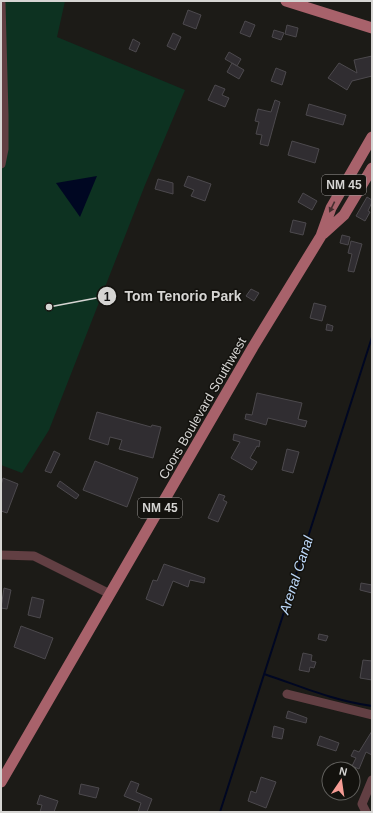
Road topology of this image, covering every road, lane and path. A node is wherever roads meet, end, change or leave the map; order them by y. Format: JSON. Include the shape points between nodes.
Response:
{"nodes":[{"id":1,"x":286,"y":1,"type":"edge"},
{"id":2,"x":1,"y":3,"type":"edge"},
{"id":3,"x":372,"y":28,"type":"edge"},
{"id":4,"x":372,"y":137,"type":"edge"},
{"id":5,"x":363,"y":152,"type":"junction"},
{"id":6,"x":1,"y":164,"type":"edge"},
{"id":7,"x":372,"y":168,"type":"edge"},
{"id":8,"x":344,"y":215,"type":"junction"},
{"id":9,"x":321,"y":236,"type":"junction"},
{"id":10,"x":1,"y":555,"type":"edge"},
{"id":11,"x":110,"y":594,"type":"junction"},
{"id":12,"x":288,"y":694,"type":"dead end"},
{"id":13,"x":372,"y":715,"type":"edge"},
{"id":14,"x":372,"y":780,"type":"edge"},
{"id":15,"x":1,"y":782,"type":"edge"},
{"id":16,"x":366,"y":812,"type":"edge"}],
"edges":[{"from":1,"to":3,"type":"main road"},
{"from":2,"to":6,"type":"street","via":[[4,115],[4,149]]},
{"from":4,"to":5,"type":"main road","name":"Coors Boulevard Southwest","number":"NM 45"},
{"from":5,"to":8,"type":"main road","via":[[366,163],[351,191]]},
{"from":5,"to":9,"type":"main road","name":"Coors Boulevard Southwest","number":"NM 45","one_way":true,"via":[[331,208]]},
{"from":7,"to":8,"type":"main road","name":"Coors Boulevard Southwest","number":"NM 45"},
{"from":8,"to":9,"type":"main road","name":"Coors Boulevard Southwest","number":"NM 45"},
{"from":9,"to":11,"type":"main road","name":"Coors Boulevard Southwest","number":"NM 45","via":[[253,347]]},
{"from":10,"to":11,"type":"street","via":[[34,556]]},
{"from":11,"to":15,"type":"main road","name":"Coors Boulevard Southwest","number":"NM 45"},
{"from":12,"to":13,"type":"street"},
{"from":14,"to":16,"type":"street","via":[[362,804]]}]}
